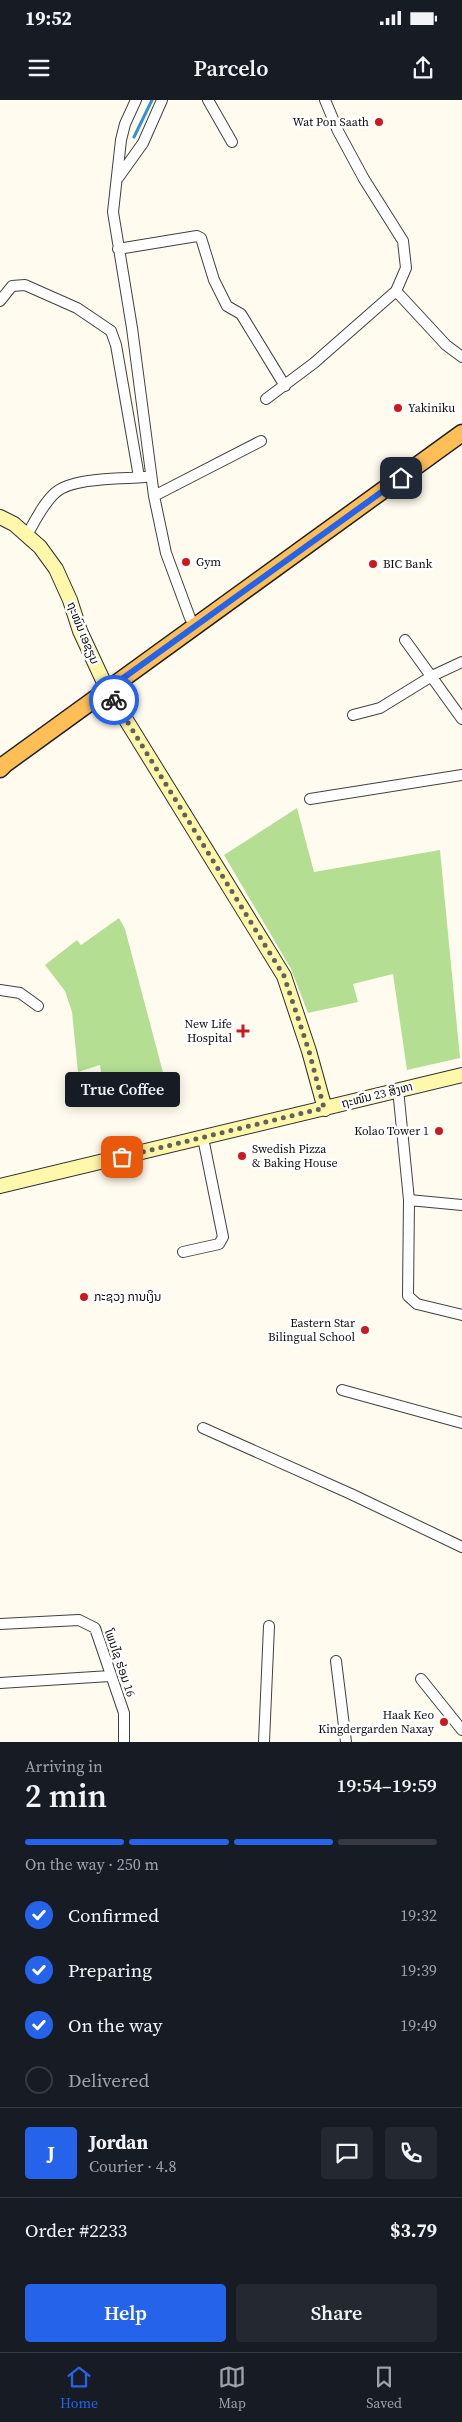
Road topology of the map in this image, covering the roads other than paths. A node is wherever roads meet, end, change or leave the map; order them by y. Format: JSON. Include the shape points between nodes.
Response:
{"nodes":[{"id":1,"x":136,"y":100,"type":"edge"},
{"id":2,"x":162,"y":100,"type":"edge"},
{"id":3,"x":208,"y":100,"type":"edge"},
{"id":4,"x":325,"y":100,"type":"edge"},
{"id":5,"x":232,"y":142,"type":"dead end"},
{"id":6,"x":118,"y":179,"type":"junction"},
{"id":7,"x":118,"y":249,"type":"junction"},
{"id":8,"x":396,"y":292,"type":"junction"},
{"id":9,"x":0,"y":301,"type":"edge"},
{"id":10,"x":462,"y":357,"type":"edge"},
{"id":11,"x":285,"y":386,"type":"junction"},
{"id":12,"x":266,"y":399,"type":"dead end"},
{"id":13,"x":462,"y":423,"type":"edge"},
{"id":14,"x":462,"y":433,"type":"edge"},
{"id":15,"x":261,"y":441,"type":"dead end"},
{"id":16,"x":151,"y":476,"type":"junction"},
{"id":17,"x":139,"y":477,"type":"junction"},
{"id":18,"x":154,"y":496,"type":"junction"},
{"id":19,"x":0,"y":517,"type":"edge"},
{"id":20,"x":27,"y":535,"type":"junction"},
{"id":21,"x":190,"y":618,"type":"junction"},
{"id":22,"x":405,"y":640,"type":"dead end"},
{"id":23,"x":462,"y":662,"type":"edge"},
{"id":24,"x":432,"y":676,"type":"junction"},
{"id":25,"x":105,"y":684,"type":"junction"},
{"id":26,"x":353,"y":716,"type":"dead end"},
{"id":27,"x":462,"y":720,"type":"edge"},
{"id":28,"x":0,"y":756,"type":"edge"},
{"id":29,"x":0,"y":769,"type":"edge"},
{"id":30,"x":462,"y":775,"type":"edge"},
{"id":31,"x":310,"y":799,"type":"dead end"},
{"id":32,"x":0,"y":990,"type":"edge"},
{"id":33,"x":38,"y":1006,"type":"dead end"},
{"id":34,"x":462,"y":1075,"type":"edge"},
{"id":35,"x":398,"y":1090,"type":"junction"},
{"id":36,"x":324,"y":1108,"type":"junction"},
{"id":37,"x":203,"y":1138,"type":"junction"},
{"id":38,"x":0,"y":1186,"type":"edge"},
{"id":39,"x":409,"y":1200,"type":"junction"},
{"id":40,"x":462,"y":1205,"type":"edge"},
{"id":41,"x":184,"y":1252,"type":"dead end"},
{"id":42,"x":462,"y":1314,"type":"edge"},
{"id":43,"x":342,"y":1390,"type":"dead end"},
{"id":44,"x":462,"y":1423,"type":"edge"},
{"id":45,"x":203,"y":1428,"type":"dead end"},
{"id":46,"x":462,"y":1547,"type":"edge"},
{"id":47,"x":0,"y":1624,"type":"edge"},
{"id":48,"x":269,"y":1626,"type":"dead end"},
{"id":49,"x":336,"y":1661,"type":"dead end"},
{"id":50,"x":110,"y":1676,"type":"junction"},
{"id":51,"x":422,"y":1679,"type":"dead end"},
{"id":52,"x":0,"y":1683,"type":"edge"},
{"id":53,"x":462,"y":1730,"type":"edge"},
{"id":54,"x":124,"y":1742,"type":"edge"},
{"id":55,"x":264,"y":1742,"type":"edge"},
{"id":56,"x":346,"y":1742,"type":"edge"}],
"edges":[{"from":1,"to":6,"type":"street","via":[[121,140]]},
{"from":2,"to":6,"type":"street","via":[[143,142]]},
{"from":3,"to":5,"type":"street"},
{"from":4,"to":8,"type":"street","via":[[364,179],[403,240],[406,268]]},
{"from":6,"to":7,"type":"street","via":[[113,212]]},
{"from":7,"to":11,"type":"street","via":[[197,236],[201,238],[214,280],[228,306],[241,314]]},
{"from":7,"to":16,"type":"street"},
{"from":8,"to":10,"type":"street","via":[[446,345]]},
{"from":8,"to":11,"type":"street"},
{"from":9,"to":17,"type":"street","via":[[12,286],[25,285],[77,308],[111,330]]},
{"from":11,"to":12,"type":"street"},
{"from":13,"to":21,"type":"highway"},
{"from":14,"to":25,"type":"highway"},
{"from":15,"to":18,"type":"street"},
{"from":16,"to":17,"type":"street"},
{"from":16,"to":18,"type":"street"},
{"from":17,"to":20,"type":"street","via":[[64,486],[49,499]]},
{"from":18,"to":21,"type":"street","via":[[166,553]]},
{"from":19,"to":20,"type":"main road","name":"ຖະໜົນ ເອຊຽນ"},
{"from":20,"to":25,"type":"main road","name":"ຖະໜົນ ເອຊຽນ","via":[[56,569]]},
{"from":21,"to":25,"type":"highway"},
{"from":22,"to":24,"type":"street"},
{"from":23,"to":24,"type":"street"},
{"from":24,"to":26,"type":"street","via":[[380,708]]},
{"from":24,"to":27,"type":"street"},
{"from":25,"to":28,"type":"highway"},
{"from":25,"to":29,"type":"highway"},
{"from":25,"to":36,"type":"main road","name":"ຖະໜົນ ເອຊຽນ","via":[[284,976]]},
{"from":30,"to":31,"type":"street"},
{"from":32,"to":33,"type":"street","via":[[20,993]]},
{"from":34,"to":35,"type":"main road","name":"ຖະໜົນ 23 ສິງຫາ"},
{"from":35,"to":36,"type":"main road","name":"ຖະໜົນ 23 ສິງຫາ"},
{"from":35,"to":39,"type":"street"},
{"from":36,"to":37,"type":"main road","name":"ຖະໜົນ 23 ສິງຫາ"},
{"from":37,"to":38,"type":"main road","name":"ຖະໜົນ 23 ສິງຫາ"},
{"from":37,"to":41,"type":"street","via":[[223,1237],[219,1244]]},
{"from":39,"to":40,"type":"street"},
{"from":39,"to":42,"type":"street","via":[[408,1296],[417,1304]]},
{"from":43,"to":44,"type":"street"},
{"from":45,"to":46,"type":"street"},
{"from":47,"to":50,"type":"street","name":"ໂພນໄຊ ຮ່ອມ 16","via":[[87,1622],[95,1628]]},
{"from":48,"to":55,"type":"street"},
{"from":49,"to":56,"type":"street"},
{"from":50,"to":52,"type":"street"},
{"from":50,"to":54,"type":"street","name":"ໂພນໄຊ ຮ່ອມ 16","via":[[124,1714]]},
{"from":51,"to":53,"type":"street"}]}
